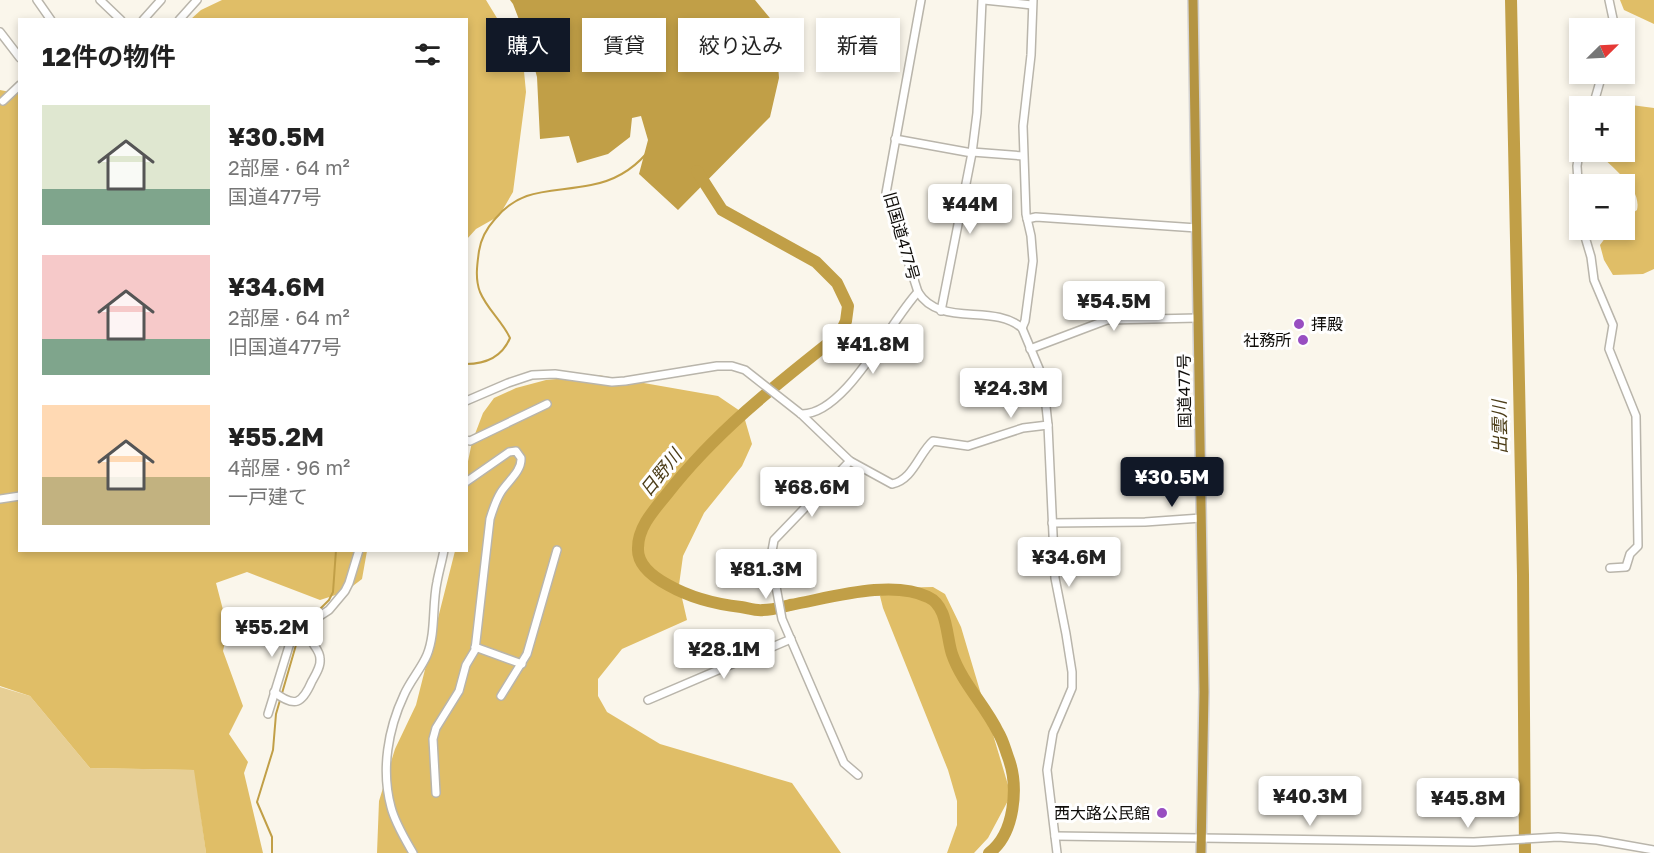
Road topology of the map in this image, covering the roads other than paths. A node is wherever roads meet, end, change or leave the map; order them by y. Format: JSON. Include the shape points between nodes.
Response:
{"nodes":[{"id":1,"x":37,"y":0,"type":"edge"},
{"id":2,"x":161,"y":0,"type":"edge"},
{"id":3,"x":197,"y":0,"type":"edge"},
{"id":4,"x":921,"y":0,"type":"edge"},
{"id":5,"x":983,"y":0,"type":"edge"},
{"id":6,"x":1193,"y":0,"type":"edge"},
{"id":7,"x":1609,"y":0,"type":"edge"},
{"id":8,"x":105,"y":2,"type":"edge"},
{"id":9,"x":1032,"y":2,"type":"edge"},
{"id":10,"x":50,"y":18,"type":"edge"},
{"id":11,"x":118,"y":18,"type":"edge"},
{"id":12,"x":145,"y":18,"type":"edge"},
{"id":13,"x":181,"y":18,"type":"edge"},
{"id":14,"x":1613,"y":18,"type":"edge"},
{"id":15,"x":0,"y":32,"type":"edge"},
{"id":16,"x":18,"y":55,"type":"edge"},
{"id":17,"x":18,"y":87,"type":"edge"},
{"id":18,"x":3,"y":100,"type":"dead end"},
{"id":19,"x":895,"y":139,"type":"junction"},
{"id":20,"x":972,"y":153,"type":"junction"},
{"id":21,"x":1023,"y":156,"type":"junction"},
{"id":22,"x":1027,"y":219,"type":"junction"},
{"id":23,"x":1197,"y":228,"type":"junction"},
{"id":24,"x":1586,"y":240,"type":"edge"},
{"id":25,"x":918,"y":292,"type":"junction"},
{"id":26,"x":941,"y":310,"type":"junction"},
{"id":27,"x":1198,"y":318,"type":"junction"},
{"id":28,"x":1022,"y":327,"type":"junction"},
{"id":29,"x":1030,"y":349,"type":"junction"},
{"id":30,"x":468,"y":400,"type":"edge"},
{"id":31,"x":547,"y":404,"type":"dead end"},
{"id":32,"x":801,"y":414,"type":"junction"},
{"id":33,"x":1048,"y":425,"type":"junction"},
{"id":34,"x":468,"y":440,"type":"edge"},
{"id":35,"x":850,"y":461,"type":"junction"},
{"id":36,"x":468,"y":481,"type":"edge"},
{"id":37,"x":18,"y":496,"type":"edge"},
{"id":38,"x":0,"y":499,"type":"edge"},
{"id":39,"x":1201,"y":518,"type":"junction"},
{"id":40,"x":1052,"y":523,"type":"junction"},
{"id":41,"x":557,"y":550,"type":"dead end"},
{"id":42,"x":358,"y":552,"type":"edge"},
{"id":43,"x":444,"y":552,"type":"edge"},
{"id":44,"x":1610,"y":568,"type":"dead end"},
{"id":45,"x":310,"y":620,"type":"junction"},
{"id":46,"x":791,"y":639,"type":"junction"},
{"id":47,"x":475,"y":647,"type":"junction"},
{"id":48,"x":522,"y":664,"type":"junction"},
{"id":49,"x":276,"y":693,"type":"junction"},
{"id":50,"x":501,"y":696,"type":"dead end"},
{"id":51,"x":648,"y":700,"type":"dead end"},
{"id":52,"x":268,"y":714,"type":"dead end"},
{"id":53,"x":858,"y":776,"type":"dead end"},
{"id":54,"x":436,"y":793,"type":"dead end"},
{"id":55,"x":1056,"y":836,"type":"junction"},
{"id":56,"x":1202,"y":838,"type":"junction"},
{"id":57,"x":1654,"y":850,"type":"edge"},
{"id":58,"x":413,"y":853,"type":"edge"},
{"id":59,"x":1058,"y":853,"type":"edge"},
{"id":60,"x":1201,"y":853,"type":"edge"}],
"edges":[{"from":1,"to":10,"type":"street"},
{"from":2,"to":12,"type":"street"},
{"from":3,"to":13,"type":"street"},
{"from":4,"to":19,"type":"street","name":"旧国道477号"},
{"from":5,"to":9,"type":"street"},
{"from":5,"to":20,"type":"street"},
{"from":6,"to":23,"type":"highway","name":"国道477号"},
{"from":7,"to":14,"type":"street"},
{"from":8,"to":11,"type":"street"},
{"from":9,"to":21,"type":"street"},
{"from":15,"to":16,"type":"street"},
{"from":17,"to":18,"type":"street"},
{"from":19,"to":20,"type":"street"},
{"from":19,"to":25,"type":"street","name":"旧国道477号","via":[[886,193]]},
{"from":20,"to":21,"type":"street"},
{"from":20,"to":26,"type":"street"},
{"from":21,"to":22,"type":"street"},
{"from":22,"to":23,"type":"street"},
{"from":22,"to":28,"type":"street","via":[[1033,261]]},
{"from":23,"to":27,"type":"highway","name":"国道477号"},
{"from":24,"to":44,"type":"street","via":[[1594,280],[1613,325],[1609,349],[1636,416],[1638,546],[1626,567]]},
{"from":25,"to":26,"type":"street","name":"旧国道477号"},
{"from":25,"to":32,"type":"street","via":[[839,396],[821,408]]},
{"from":26,"to":28,"type":"street","via":[[996,317]]},
{"from":27,"to":29,"type":"street","via":[[1107,320]]},
{"from":27,"to":39,"type":"highway","name":"国道477号"},
{"from":28,"to":29,"type":"street"},
{"from":29,"to":33,"type":"street","via":[[1043,378]]},
{"from":30,"to":32,"type":"street","via":[[540,374],[612,382],[732,366],[745,370]]},
{"from":31,"to":34,"type":"street"},
{"from":32,"to":35,"type":"street"},
{"from":33,"to":35,"type":"street","via":[[1023,428],[968,446],[933,441],[896,484]]},
{"from":33,"to":40,"type":"street"},
{"from":35,"to":46,"type":"street","via":[[774,540],[772,565],[782,619]]},
{"from":36,"to":47,"type":"street","via":[[509,452],[516,451],[521,458],[520,468],[493,506]]},
{"from":37,"to":38,"type":"street"},
{"from":39,"to":40,"type":"street"},
{"from":39,"to":56,"type":"highway","name":"国道477号"},
{"from":40,"to":55,"type":"street","via":[[1055,578],[1070,654],[1072,688],[1057,719],[1049,753],[1048,782]]},
{"from":41,"to":48,"type":"street"},
{"from":42,"to":45,"type":"street","via":[[345,591],[329,610]]},
{"from":43,"to":58,"type":"street","via":[[428,651],[405,691],[390,731],[388,750],[391,809]]},
{"from":45,"to":49,"type":"street","via":[[293,633]]},
{"from":45,"to":49,"type":"street","via":[[310,638],[320,656],[319,667],[305,697],[284,700]]},
{"from":46,"to":51,"type":"street"},
{"from":46,"to":53,"type":"street","via":[[844,763]]},
{"from":47,"to":48,"type":"street"},
{"from":47,"to":54,"type":"street","via":[[459,691],[433,739]]},
{"from":48,"to":50,"type":"street"},
{"from":49,"to":52,"type":"street"},
{"from":55,"to":56,"type":"street"},
{"from":55,"to":59,"type":"street"},
{"from":56,"to":57,"type":"street","via":[[1474,842],[1575,838]]},
{"from":56,"to":60,"type":"highway","name":"国道477号"}]}
